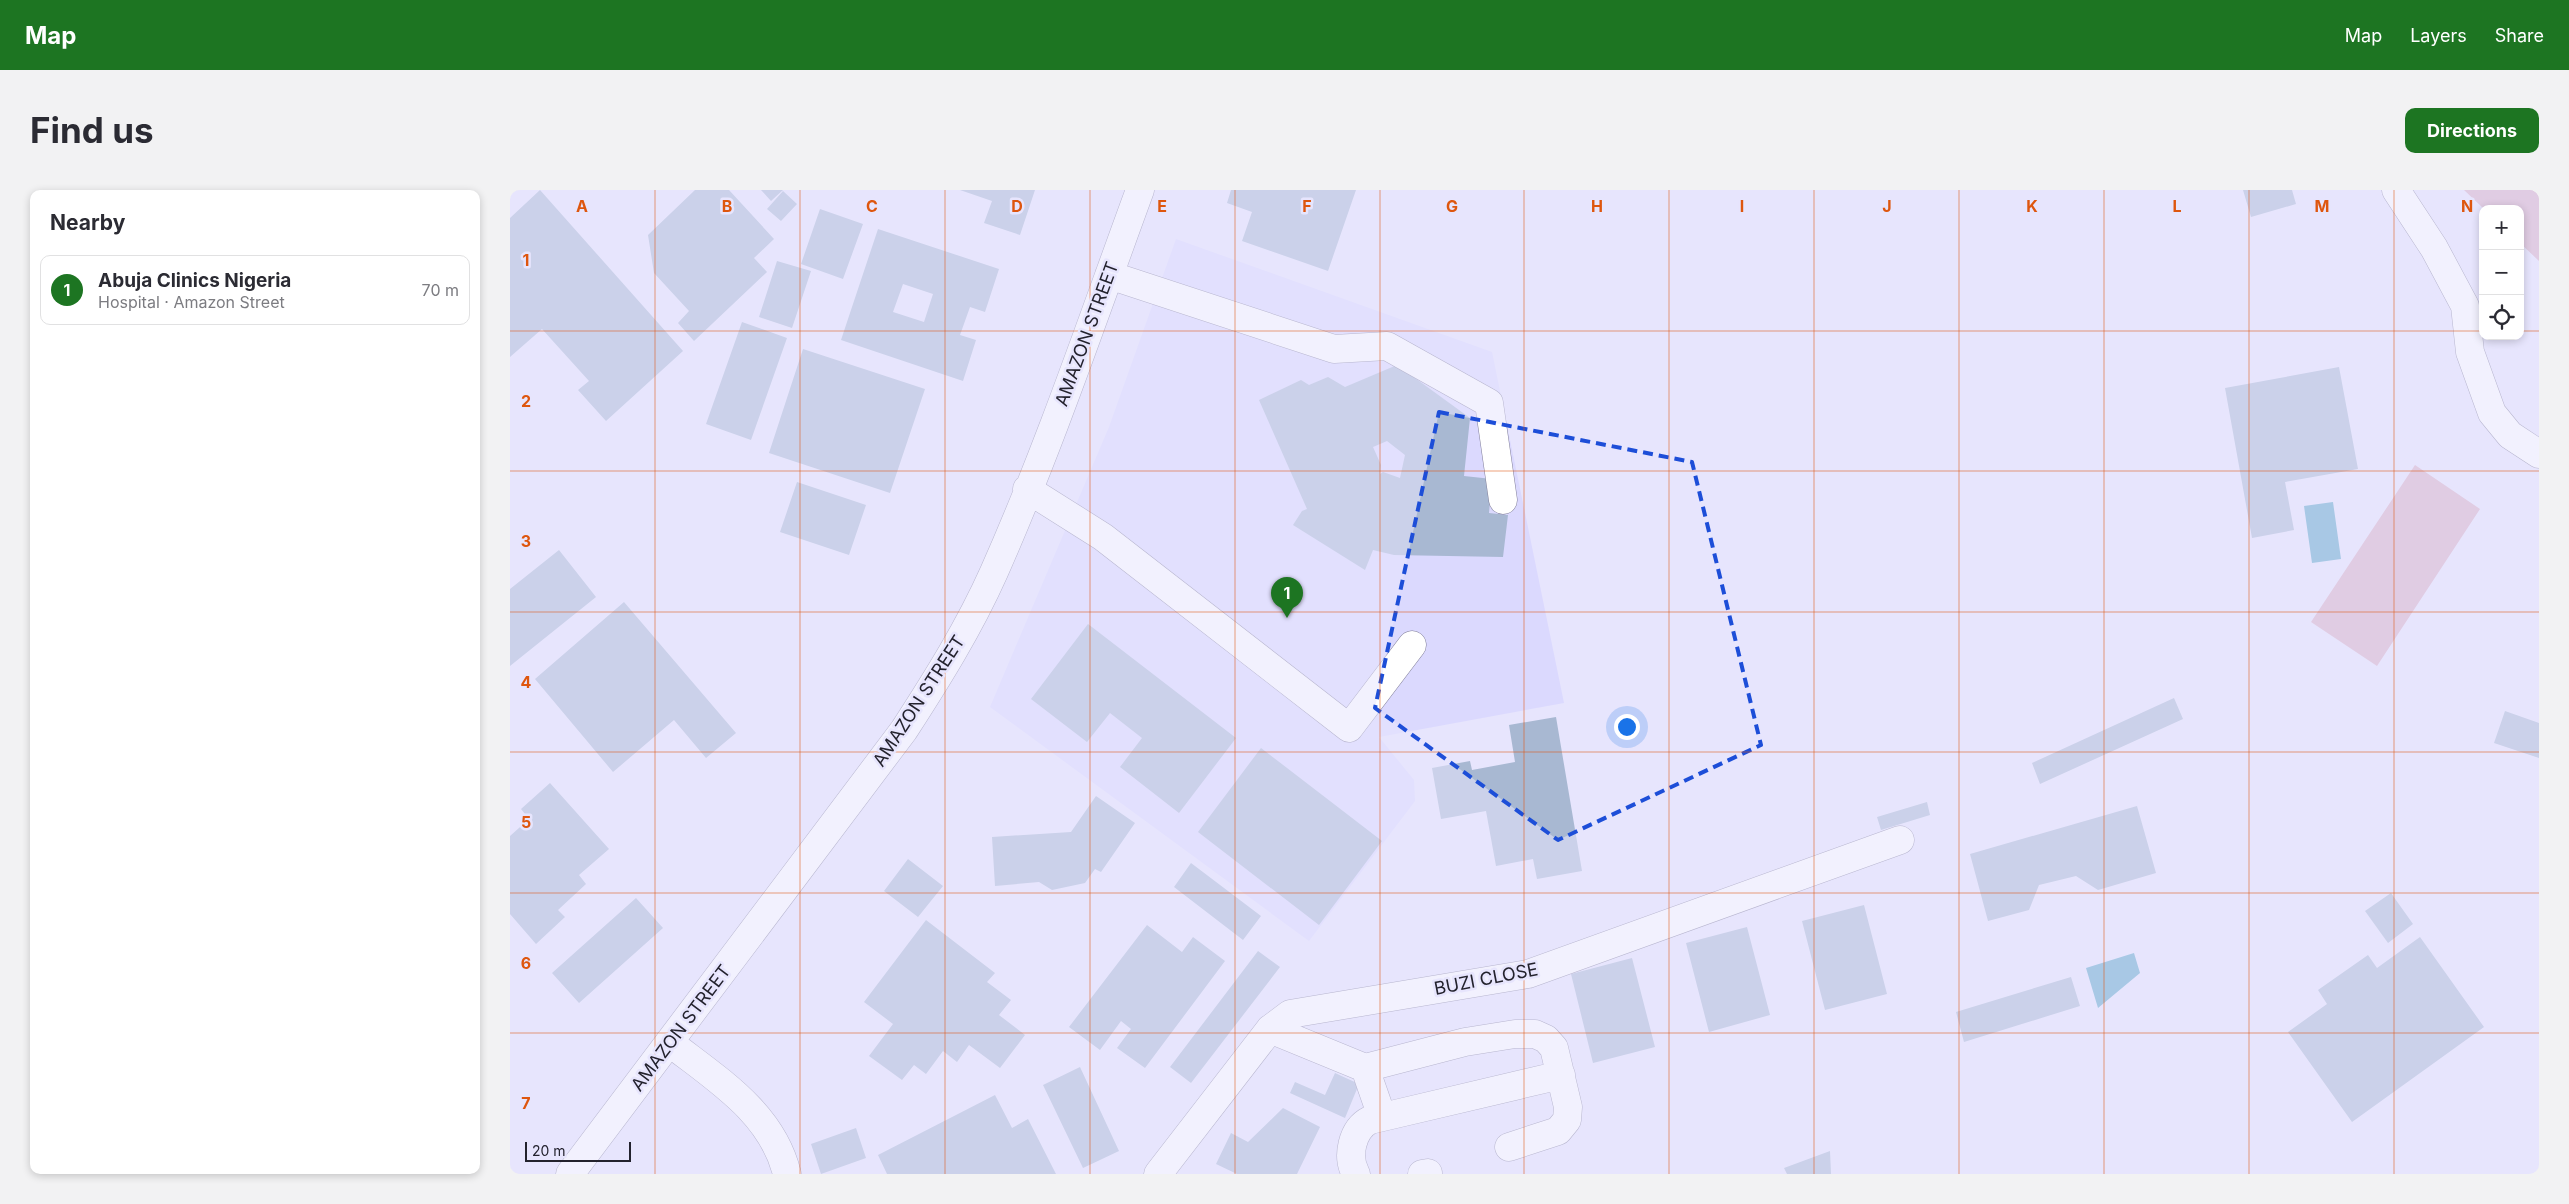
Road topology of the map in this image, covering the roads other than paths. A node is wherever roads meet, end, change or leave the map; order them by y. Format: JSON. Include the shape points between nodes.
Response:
{"nodes":[{"id":1,"x":1140,"y":190,"type":"edge"},
{"id":2,"x":2396,"y":190,"type":"edge"},
{"id":3,"x":1109,"y":275,"type":"junction"},
{"id":4,"x":2539,"y":454,"type":"edge"},
{"id":5,"x":1028,"y":489,"type":"junction"},
{"id":6,"x":1503,"y":500,"type":"dead end"},
{"id":7,"x":1412,"y":645,"type":"dead end"},
{"id":8,"x":1900,"y":840,"type":"dead end"},
{"id":9,"x":1270,"y":1029,"type":"junction"},
{"id":10,"x":669,"y":1042,"type":"junction"},
{"id":11,"x":1365,"y":1068,"type":"junction"},
{"id":12,"x":1561,"y":1075,"type":"junction"},
{"id":13,"x":1382,"y":1117,"type":"junction"},
{"id":14,"x":1509,"y":1147,"type":"dead end"},
{"id":15,"x":570,"y":1174,"type":"edge"},
{"id":16,"x":787,"y":1174,"type":"edge"},
{"id":17,"x":1158,"y":1174,"type":"edge"},
{"id":18,"x":1356,"y":1174,"type":"edge"}],
"edges":[{"from":1,"to":3,"type":"street","name":"AMAZON STREET"},
{"from":2,"to":4,"type":"street","via":[[2434,248],[2465,306],[2470,352],[2492,413],[2510,434]]},
{"from":3,"to":5,"type":"street","name":"AMAZON STREET"},
{"from":3,"to":6,"type":"street","via":[[1334,349],[1388,346],[1489,403]]},
{"from":5,"to":7,"type":"street","via":[[1103,538],[1349,728]]},
{"from":5,"to":10,"type":"street","name":"AMAZON STREET","via":[[993,573],[952,655],[904,730]]},
{"from":8,"to":9,"type":"street","name":"BUZI CLOSE","via":[[1528,974],[1290,1014]]},
{"from":9,"to":11,"type":"street"},
{"from":9,"to":17,"type":"street","name":"BUZI CLOSE"},
{"from":10,"to":15,"type":"street","name":"AMAZON STREET"},
{"from":10,"to":16,"type":"street","via":[[740,1097],[765,1125]]},
{"from":11,"to":12,"type":"street","via":[[1465,1042],[1535,1034],[1554,1048]]},
{"from":11,"to":13,"type":"street"},
{"from":12,"to":13,"type":"street"},
{"from":12,"to":14,"type":"street","via":[[1568,1107],[1567,1120],[1558,1131]]},
{"from":13,"to":18,"type":"street","via":[[1361,1124],[1355,1136],[1351,1165]]}]}
